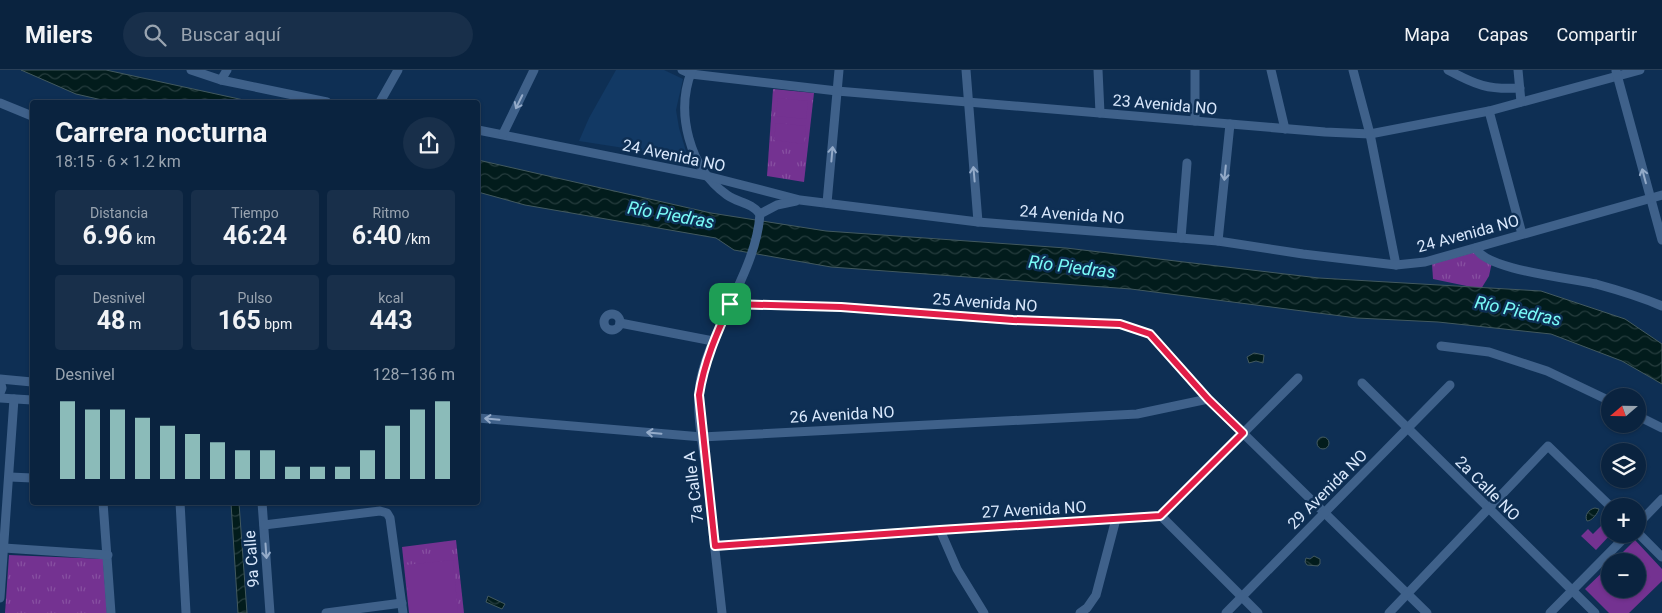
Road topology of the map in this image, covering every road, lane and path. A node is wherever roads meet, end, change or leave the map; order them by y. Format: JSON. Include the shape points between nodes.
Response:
{"nodes":[{"id":1,"x":190,"y":70,"type":"edge"},
{"id":2,"x":226,"y":70,"type":"edge"},
{"id":3,"x":398,"y":70,"type":"edge"},
{"id":4,"x":534,"y":70,"type":"edge"},
{"id":5,"x":839,"y":70,"type":"edge"},
{"id":6,"x":966,"y":70,"type":"edge"},
{"id":7,"x":1098,"y":70,"type":"edge"},
{"id":8,"x":1195,"y":70,"type":"edge"},
{"id":9,"x":1271,"y":70,"type":"edge"},
{"id":10,"x":1353,"y":70,"type":"edge"},
{"id":11,"x":1448,"y":70,"type":"edge"},
{"id":12,"x":1518,"y":70,"type":"edge"},
{"id":13,"x":1640,"y":70,"type":"edge"},
{"id":14,"x":688,"y":71,"type":"edge"},
{"id":15,"x":1616,"y":73,"type":"edge"},
{"id":16,"x":221,"y":80,"type":"junction"},
{"id":17,"x":1520,"y":88,"type":"junction"},
{"id":18,"x":837,"y":91,"type":"junction"},
{"id":19,"x":317,"y":100,"type":"edge"},
{"id":20,"x":381,"y":100,"type":"edge"},
{"id":21,"x":1521,"y":102,"type":"junction"},
{"id":22,"x":0,"y":103,"type":"edge"},
{"id":23,"x":968,"y":103,"type":"junction"},
{"id":24,"x":1489,"y":111,"type":"junction"},
{"id":25,"x":1100,"y":113,"type":"junction"},
{"id":26,"x":30,"y":115,"type":"edge"},
{"id":27,"x":1195,"y":121,"type":"junction"},
{"id":28,"x":1230,"y":124,"type":"junction"},
{"id":29,"x":1285,"y":129,"type":"junction"},
{"id":30,"x":480,"y":130,"type":"edge"},
{"id":31,"x":503,"y":134,"type":"junction"},
{"id":32,"x":1370,"y":134,"type":"junction"},
{"id":33,"x":1187,"y":164,"type":"dead end"},
{"id":34,"x":707,"y":176,"type":"junction"},
{"id":35,"x":1662,"y":195,"type":"edge"},
{"id":36,"x":1650,"y":198,"type":"junction"},
{"id":37,"x":800,"y":200,"type":"junction"},
{"id":38,"x":827,"y":203,"type":"junction"},
{"id":39,"x":760,"y":216,"type":"junction"},
{"id":40,"x":978,"y":222,"type":"junction"},
{"id":41,"x":1522,"y":234,"type":"junction"},
{"id":42,"x":1181,"y":238,"type":"junction"},
{"id":43,"x":1662,"y":240,"type":"edge"},
{"id":44,"x":1218,"y":241,"type":"junction"},
{"id":45,"x":1476,"y":248,"type":"junction"},
{"id":46,"x":1396,"y":265,"type":"junction"},
{"id":47,"x":730,"y":304,"type":"junction"},
{"id":48,"x":1662,"y":306,"type":"edge"},
{"id":49,"x":620,"y":323,"type":"dead end"},
{"id":50,"x":713,"y":342,"type":"junction"},
{"id":51,"x":1441,"y":346,"type":"dead end"},
{"id":52,"x":1298,"y":378,"type":"dead end"},
{"id":53,"x":0,"y":379,"type":"edge"},
{"id":54,"x":30,"y":382,"type":"edge"},
{"id":55,"x":1362,"y":383,"type":"dead end"},
{"id":56,"x":1450,"y":385,"type":"dead end"},
{"id":57,"x":0,"y":393,"type":"edge"},
{"id":58,"x":1601,"y":397,"type":"edge"},
{"id":59,"x":0,"y":398,"type":"edge"},
{"id":60,"x":14,"y":399,"type":"junction"},
{"id":61,"x":1208,"y":399,"type":"junction"},
{"id":62,"x":30,"y":400,"type":"edge"},
{"id":63,"x":480,"y":418,"type":"edge"},
{"id":64,"x":1646,"y":420,"type":"edge"},
{"id":65,"x":1407,"y":428,"type":"junction"},
{"id":66,"x":1662,"y":428,"type":"edge"},
{"id":67,"x":1243,"y":433,"type":"junction"},
{"id":68,"x":702,"y":437,"type":"junction"},
{"id":69,"x":10,"y":477,"type":"junction"},
{"id":70,"x":30,"y":478,"type":"edge"},
{"id":71,"x":1602,"y":498,"type":"edge"},
{"id":72,"x":1662,"y":499,"type":"edge"},
{"id":73,"x":103,"y":505,"type":"edge"},
{"id":74,"x":180,"y":505,"type":"edge"},
{"id":75,"x":262,"y":505,"type":"edge"},
{"id":76,"x":1488,"y":509,"type":"junction"},
{"id":77,"x":1325,"y":512,"type":"junction"},
{"id":78,"x":1160,"y":516,"type":"junction"},
{"id":79,"x":1646,"y":516,"type":"edge"},
{"id":80,"x":1116,"y":519,"type":"junction"},
{"id":81,"x":264,"y":526,"type":"junction"},
{"id":82,"x":940,"y":530,"type":"junction"},
{"id":83,"x":1646,"y":541,"type":"edge"},
{"id":84,"x":1619,"y":543,"type":"edge"},
{"id":85,"x":715,"y":546,"type":"junction"},
{"id":86,"x":4,"y":548,"type":"junction"},
{"id":87,"x":108,"y":555,"type":"junction"},
{"id":88,"x":1662,"y":556,"type":"edge"},
{"id":89,"x":1572,"y":590,"type":"junction"},
{"id":90,"x":1407,"y":594,"type":"junction"},
{"id":91,"x":1241,"y":597,"type":"junction"},
{"id":92,"x":0,"y":598,"type":"edge"},
{"id":93,"x":402,"y":603,"type":"junction"},
{"id":94,"x":111,"y":613,"type":"edge"},
{"id":95,"x":186,"y":613,"type":"edge"},
{"id":96,"x":270,"y":613,"type":"edge"},
{"id":97,"x":326,"y":613,"type":"edge"},
{"id":98,"x":403,"y":613,"type":"edge"},
{"id":99,"x":722,"y":613,"type":"edge"},
{"id":100,"x":984,"y":613,"type":"edge"},
{"id":101,"x":1080,"y":613,"type":"edge"},
{"id":102,"x":1226,"y":613,"type":"edge"},
{"id":103,"x":1258,"y":613,"type":"edge"},
{"id":104,"x":1389,"y":613,"type":"edge"},
{"id":105,"x":1427,"y":613,"type":"edge"},
{"id":106,"x":1550,"y":613,"type":"edge"},
{"id":107,"x":1594,"y":613,"type":"edge"}],
"edges":[{"from":1,"to":16,"type":"street"},
{"from":2,"to":16,"type":"street"},
{"from":3,"to":20,"type":"street"},
{"from":4,"to":31,"type":"street","one_way":true},
{"from":5,"to":18,"type":"street"},
{"from":6,"to":23,"type":"street"},
{"from":7,"to":25,"type":"street"},
{"from":8,"to":27,"type":"street"},
{"from":9,"to":29,"type":"street"},
{"from":10,"to":32,"type":"street"},
{"from":11,"to":17,"type":"street","via":[[1485,87]]},
{"from":12,"to":17,"type":"street"},
{"from":13,"to":15,"type":"street","name":"23 Avenida NO"},
{"from":14,"to":18,"type":"street","name":"23 Avenida NO"},
{"from":14,"to":34,"type":"street","via":[[684,105],[686,130]]},
{"from":15,"to":21,"type":"street","name":"23 Avenida NO"},
{"from":36,"to":15,"type":"street","one_way":true},
{"from":16,"to":19,"type":"street"},
{"from":17,"to":21,"type":"street"},
{"from":18,"to":23,"type":"street","name":"23 Avenida NO"},
{"from":38,"to":18,"type":"street","one_way":true},
{"from":21,"to":24,"type":"street","name":"23 Avenida NO"},
{"from":22,"to":26,"type":"street"},
{"from":23,"to":25,"type":"street","name":"23 Avenida NO"},
{"from":40,"to":23,"type":"street","one_way":true},
{"from":24,"to":32,"type":"street","name":"23 Avenida NO"},
{"from":24,"to":41,"type":"street"},
{"from":25,"to":27,"type":"street","name":"23 Avenida NO"},
{"from":27,"to":28,"type":"street","name":"23 Avenida NO"},
{"from":28,"to":29,"type":"street","name":"23 Avenida NO"},
{"from":28,"to":44,"type":"street","one_way":true},
{"from":29,"to":32,"type":"street","name":"23 Avenida NO"},
{"from":30,"to":31,"type":"street","name":"24 Avenida NO"},
{"from":31,"to":34,"type":"street","name":"24 Avenida NO"},
{"from":32,"to":46,"type":"street"},
{"from":33,"to":42,"type":"street"},
{"from":34,"to":37,"type":"street","name":"24 Avenida NO"},
{"from":34,"to":39,"type":"street","via":[[728,196],[750,204]]},
{"from":35,"to":36,"type":"street","name":"24 Avenida NO"},
{"from":36,"to":41,"type":"street","name":"24 Avenida NO"},
{"from":36,"to":43,"type":"street"},
{"from":37,"to":38,"type":"street","name":"24 Avenida NO"},
{"from":37,"to":39,"type":"street","via":[[777,205]]},
{"from":38,"to":40,"type":"street","name":"24 Avenida NO"},
{"from":39,"to":47,"type":"street","name":"7a Calle A","via":[[750,256]]},
{"from":40,"to":42,"type":"street","name":"24 Avenida NO"},
{"from":41,"to":45,"type":"street","name":"24 Avenida NO"},
{"from":42,"to":44,"type":"street","name":"24 Avenida NO"},
{"from":44,"to":46,"type":"street","name":"24 Avenida NO"},
{"from":45,"to":46,"type":"street","name":"24 Avenida NO","via":[[1425,262]]},
{"from":45,"to":48,"type":"street","via":[[1480,255],[1510,268],[1596,284]]},
{"from":47,"to":50,"type":"street","name":"7a Calle A"},
{"from":47,"to":61,"type":"street","name":"25 Avenida NO","via":[[841,307],[1013,320],[1120,324],[1150,334]]},
{"from":49,"to":50,"type":"street"},
{"from":50,"to":68,"type":"street","name":"7a Calle A","via":[[699,395]]},
{"from":51,"to":58,"type":"street","via":[[1489,352],[1546,371]]},
{"from":52,"to":67,"type":"street"},
{"from":53,"to":54,"type":"street"},
{"from":53,"to":57,"type":"street"},
{"from":55,"to":65,"type":"street","name":"2a Calle NO"},
{"from":56,"to":65,"type":"street","name":"29 Avenida NO"},
{"from":59,"to":60,"type":"street"},
{"from":60,"to":62,"type":"street"},
{"from":60,"to":69,"type":"street"},
{"from":61,"to":67,"type":"street","name":"25 Avenida NO"},
{"from":61,"to":68,"type":"street","name":"26 Avenida NO","via":[[1137,414]]},
{"from":68,"to":63,"type":"street","name":"26 Avenida NO","one_way":true},
{"from":64,"to":66,"type":"street"},
{"from":65,"to":76,"type":"street","name":"2a Calle NO"},
{"from":65,"to":77,"type":"street","name":"29 Avenida NO"},
{"from":67,"to":77,"type":"street","name":"25 Avenida NO"},
{"from":67,"to":78,"type":"street"},
{"from":68,"to":85,"type":"street","name":"7a Calle A"},
{"from":69,"to":70,"type":"street"},
{"from":69,"to":86,"type":"street"},
{"from":71,"to":76,"type":"street","via":[[1548,446]]},
{"from":72,"to":79,"type":"street"},
{"from":73,"to":87,"type":"street"},
{"from":74,"to":95,"type":"street"},
{"from":75,"to":81,"type":"street","name":"9a Calle"},
{"from":76,"to":89,"type":"street","name":"2a Calle NO"},
{"from":76,"to":90,"type":"street"},
{"from":77,"to":90,"type":"street","name":"25 Avenida NO"},
{"from":77,"to":91,"type":"street","name":"29 Avenida NO"},
{"from":78,"to":80,"type":"street","name":"27 Avenida NO"},
{"from":78,"to":91,"type":"street"},
{"from":80,"to":82,"type":"street","name":"27 Avenida NO"},
{"from":80,"to":101,"type":"street","via":[[1096,595]]},
{"from":81,"to":93,"type":"street","via":[[380,511],[386,513],[390,518]]},
{"from":81,"to":96,"type":"street","name":"9a Calle","one_way":true},
{"from":82,"to":85,"type":"street","name":"27 Avenida NO"},
{"from":82,"to":100,"type":"street","via":[[956,569]]},
{"from":83,"to":88,"type":"street"},
{"from":84,"to":89,"type":"street"},
{"from":85,"to":99,"type":"street","name":"7a Calle A"},
{"from":86,"to":87,"type":"street"},
{"from":86,"to":92,"type":"street"},
{"from":87,"to":94,"type":"street"},
{"from":89,"to":106,"type":"street"},
{"from":89,"to":107,"type":"street","name":"2a Calle NO"},
{"from":90,"to":104,"type":"street"},
{"from":90,"to":105,"type":"street","name":"25 Avenida NO"},
{"from":91,"to":102,"type":"street","name":"29 Avenida NO"},
{"from":91,"to":103,"type":"street"},
{"from":93,"to":97,"type":"street"},
{"from":93,"to":98,"type":"street"}]}
